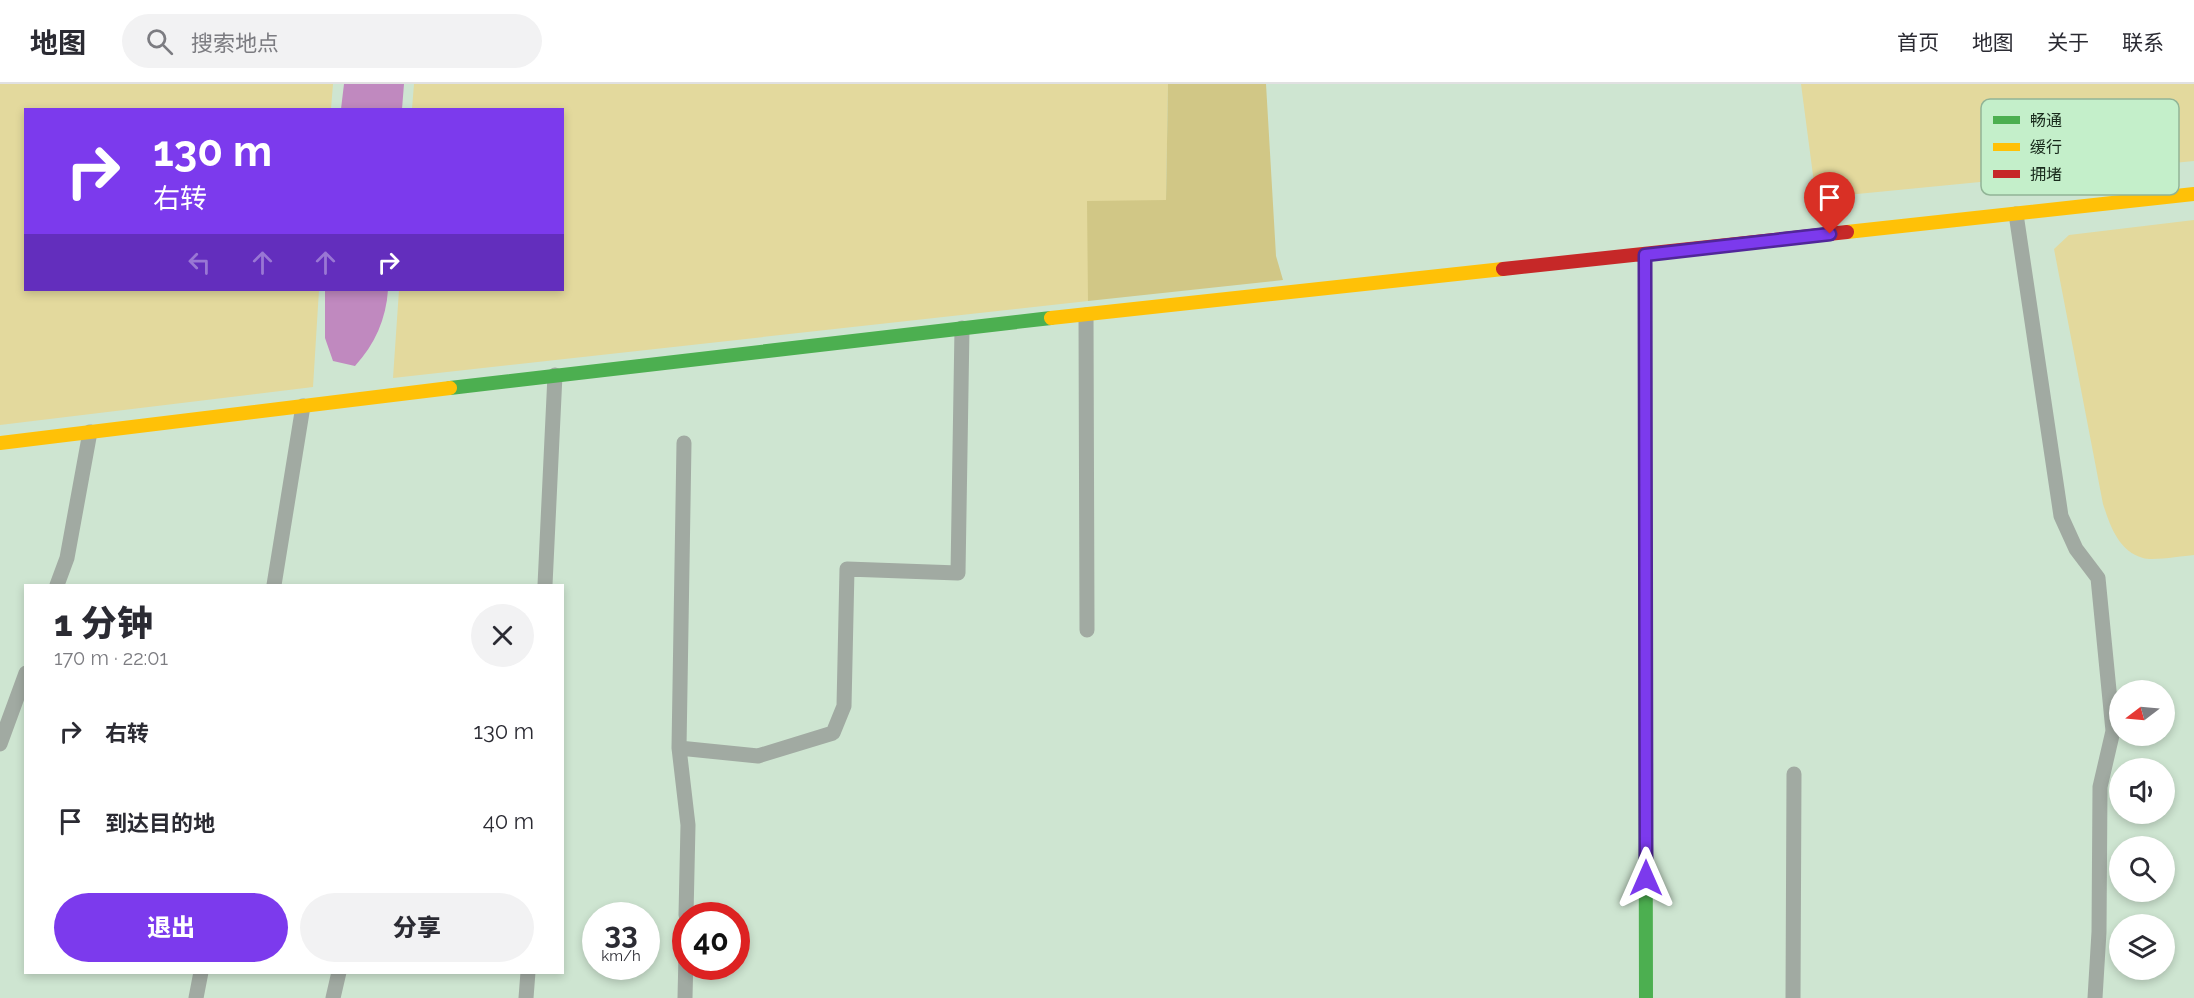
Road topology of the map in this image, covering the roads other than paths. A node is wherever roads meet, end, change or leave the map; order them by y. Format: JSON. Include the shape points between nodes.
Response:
{"nodes":[{"id":1,"x":2194,"y":194,"type":"edge"},
{"id":2,"x":2016,"y":214,"type":"junction"},
{"id":3,"x":1645,"y":255,"type":"junction"},
{"id":4,"x":1086,"y":315,"type":"junction"},
{"id":5,"x":962,"y":328,"type":"junction"},
{"id":6,"x":555,"y":375,"type":"junction"},
{"id":7,"x":303,"y":406,"type":"junction"},
{"id":8,"x":90,"y":432,"type":"junction"},
{"id":9,"x":0,"y":443,"type":"edge"},
{"id":10,"x":684,"y":443,"type":"dead end"},
{"id":11,"x":57,"y":584,"type":"edge"},
{"id":12,"x":274,"y":584,"type":"edge"},
{"id":13,"x":545,"y":584,"type":"edge"},
{"id":14,"x":1087,"y":630,"type":"dead end"},
{"id":15,"x":24,"y":679,"type":"edge"},
{"id":16,"x":0,"y":744,"type":"edge"},
{"id":17,"x":679,"y":748,"type":"junction"},
{"id":18,"x":1794,"y":774,"type":"dead end"},
{"id":19,"x":686,"y":902,"type":"edge"},
{"id":20,"x":201,"y":974,"type":"edge"},
{"id":21,"x":339,"y":974,"type":"edge"},
{"id":22,"x":528,"y":974,"type":"edge"},
{"id":23,"x":685,"y":980,"type":"edge"},
{"id":24,"x":195,"y":998,"type":"edge"},
{"id":25,"x":333,"y":998,"type":"edge"},
{"id":26,"x":526,"y":998,"type":"edge"},
{"id":27,"x":685,"y":998,"type":"edge"},
{"id":28,"x":1646,"y":998,"type":"edge"},
{"id":29,"x":1793,"y":998,"type":"edge"},
{"id":30,"x":2095,"y":998,"type":"edge"}],
"edges":[{"from":1,"to":2,"type":"street"},
{"from":2,"to":3,"type":"street"},
{"from":2,"to":30,"type":"lane","via":[[2061,516],[2076,549],[2098,578],[2108,672],[2113,731],[2100,788]]},
{"from":3,"to":4,"type":"street"},
{"from":3,"to":28,"type":"street"},
{"from":4,"to":5,"type":"street"},
{"from":4,"to":14,"type":"lane"},
{"from":5,"to":6,"type":"street"},
{"from":5,"to":17,"type":"lane","via":[[958,573],[847,569],[844,706],[833,733],[758,756]]},
{"from":6,"to":7,"type":"street"},
{"from":6,"to":13,"type":"lane"},
{"from":7,"to":8,"type":"street"},
{"from":7,"to":12,"type":"lane"},
{"from":8,"to":9,"type":"street"},
{"from":8,"to":11,"type":"lane","via":[[67,558]]},
{"from":10,"to":17,"type":"lane"},
{"from":15,"to":16,"type":"lane"},
{"from":17,"to":19,"type":"lane","via":[[688,825]]},
{"from":18,"to":29,"type":"lane"},
{"from":20,"to":24,"type":"lane"},
{"from":21,"to":25,"type":"lane"},
{"from":22,"to":26,"type":"lane"},
{"from":23,"to":27,"type":"lane"}]}
